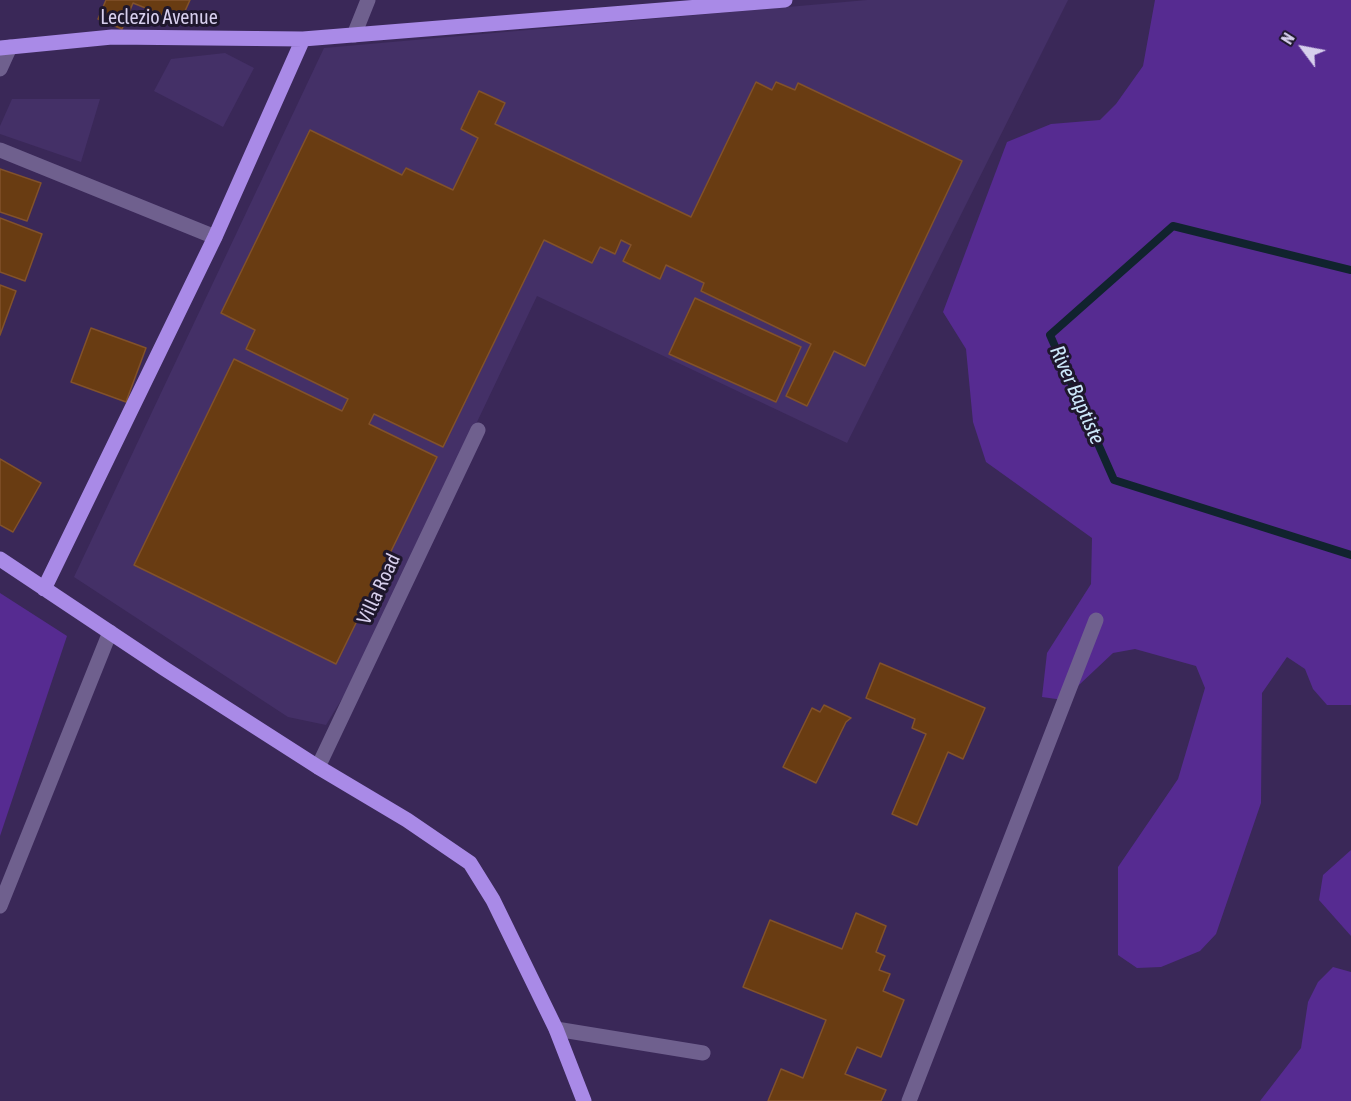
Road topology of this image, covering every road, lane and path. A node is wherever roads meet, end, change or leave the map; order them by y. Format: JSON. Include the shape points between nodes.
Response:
{"nodes":[{"id":1,"x":368,"y":0,"type":"edge"},
{"id":2,"x":785,"y":0,"type":"edge"},
{"id":3,"x":354,"y":35,"type":"junction"},
{"id":4,"x":303,"y":39,"type":"junction"},
{"id":5,"x":5,"y":48,"type":"edge"},
{"id":6,"x":0,"y":69,"type":"edge"},
{"id":7,"x":0,"y":150,"type":"edge"},
{"id":8,"x":215,"y":237,"type":"junction"},
{"id":9,"x":478,"y":430,"type":"dead end"},
{"id":10,"x":0,"y":559,"type":"edge"},
{"id":11,"x":45,"y":589,"type":"junction"},
{"id":12,"x":1095,"y":620,"type":"dead end"},
{"id":13,"x":110,"y":633,"type":"junction"},
{"id":14,"x":318,"y":767,"type":"junction"},
{"id":15,"x":0,"y":906,"type":"edge"},
{"id":16,"x":556,"y":1029,"type":"junction"},
{"id":17,"x":703,"y":1053,"type":"dead end"},
{"id":18,"x":584,"y":1101,"type":"edge"},
{"id":19,"x":909,"y":1101,"type":"edge"}],
"edges":[{"from":1,"to":3,"type":"street"},
{"from":2,"to":3,"type":"main road","name":"Leclezio Avenue"},
{"from":3,"to":4,"type":"main road","name":"Leclezio Avenue"},
{"from":4,"to":5,"type":"main road","name":"Leclezio Avenue","via":[[112,37]]},
{"from":4,"to":8,"type":"main road"},
{"from":5,"to":6,"type":"street"},
{"from":7,"to":8,"type":"street"},
{"from":8,"to":11,"type":"main road"},
{"from":9,"to":14,"type":"street","name":"Villa Road"},
{"from":10,"to":11,"type":"main road"},
{"from":11,"to":13,"type":"main road"},
{"from":12,"to":19,"type":"street"},
{"from":13,"to":14,"type":"main road"},
{"from":13,"to":15,"type":"street"},
{"from":14,"to":16,"type":"main road","via":[[470,863],[493,900]]},
{"from":16,"to":17,"type":"street"},
{"from":16,"to":18,"type":"main road"}]}
